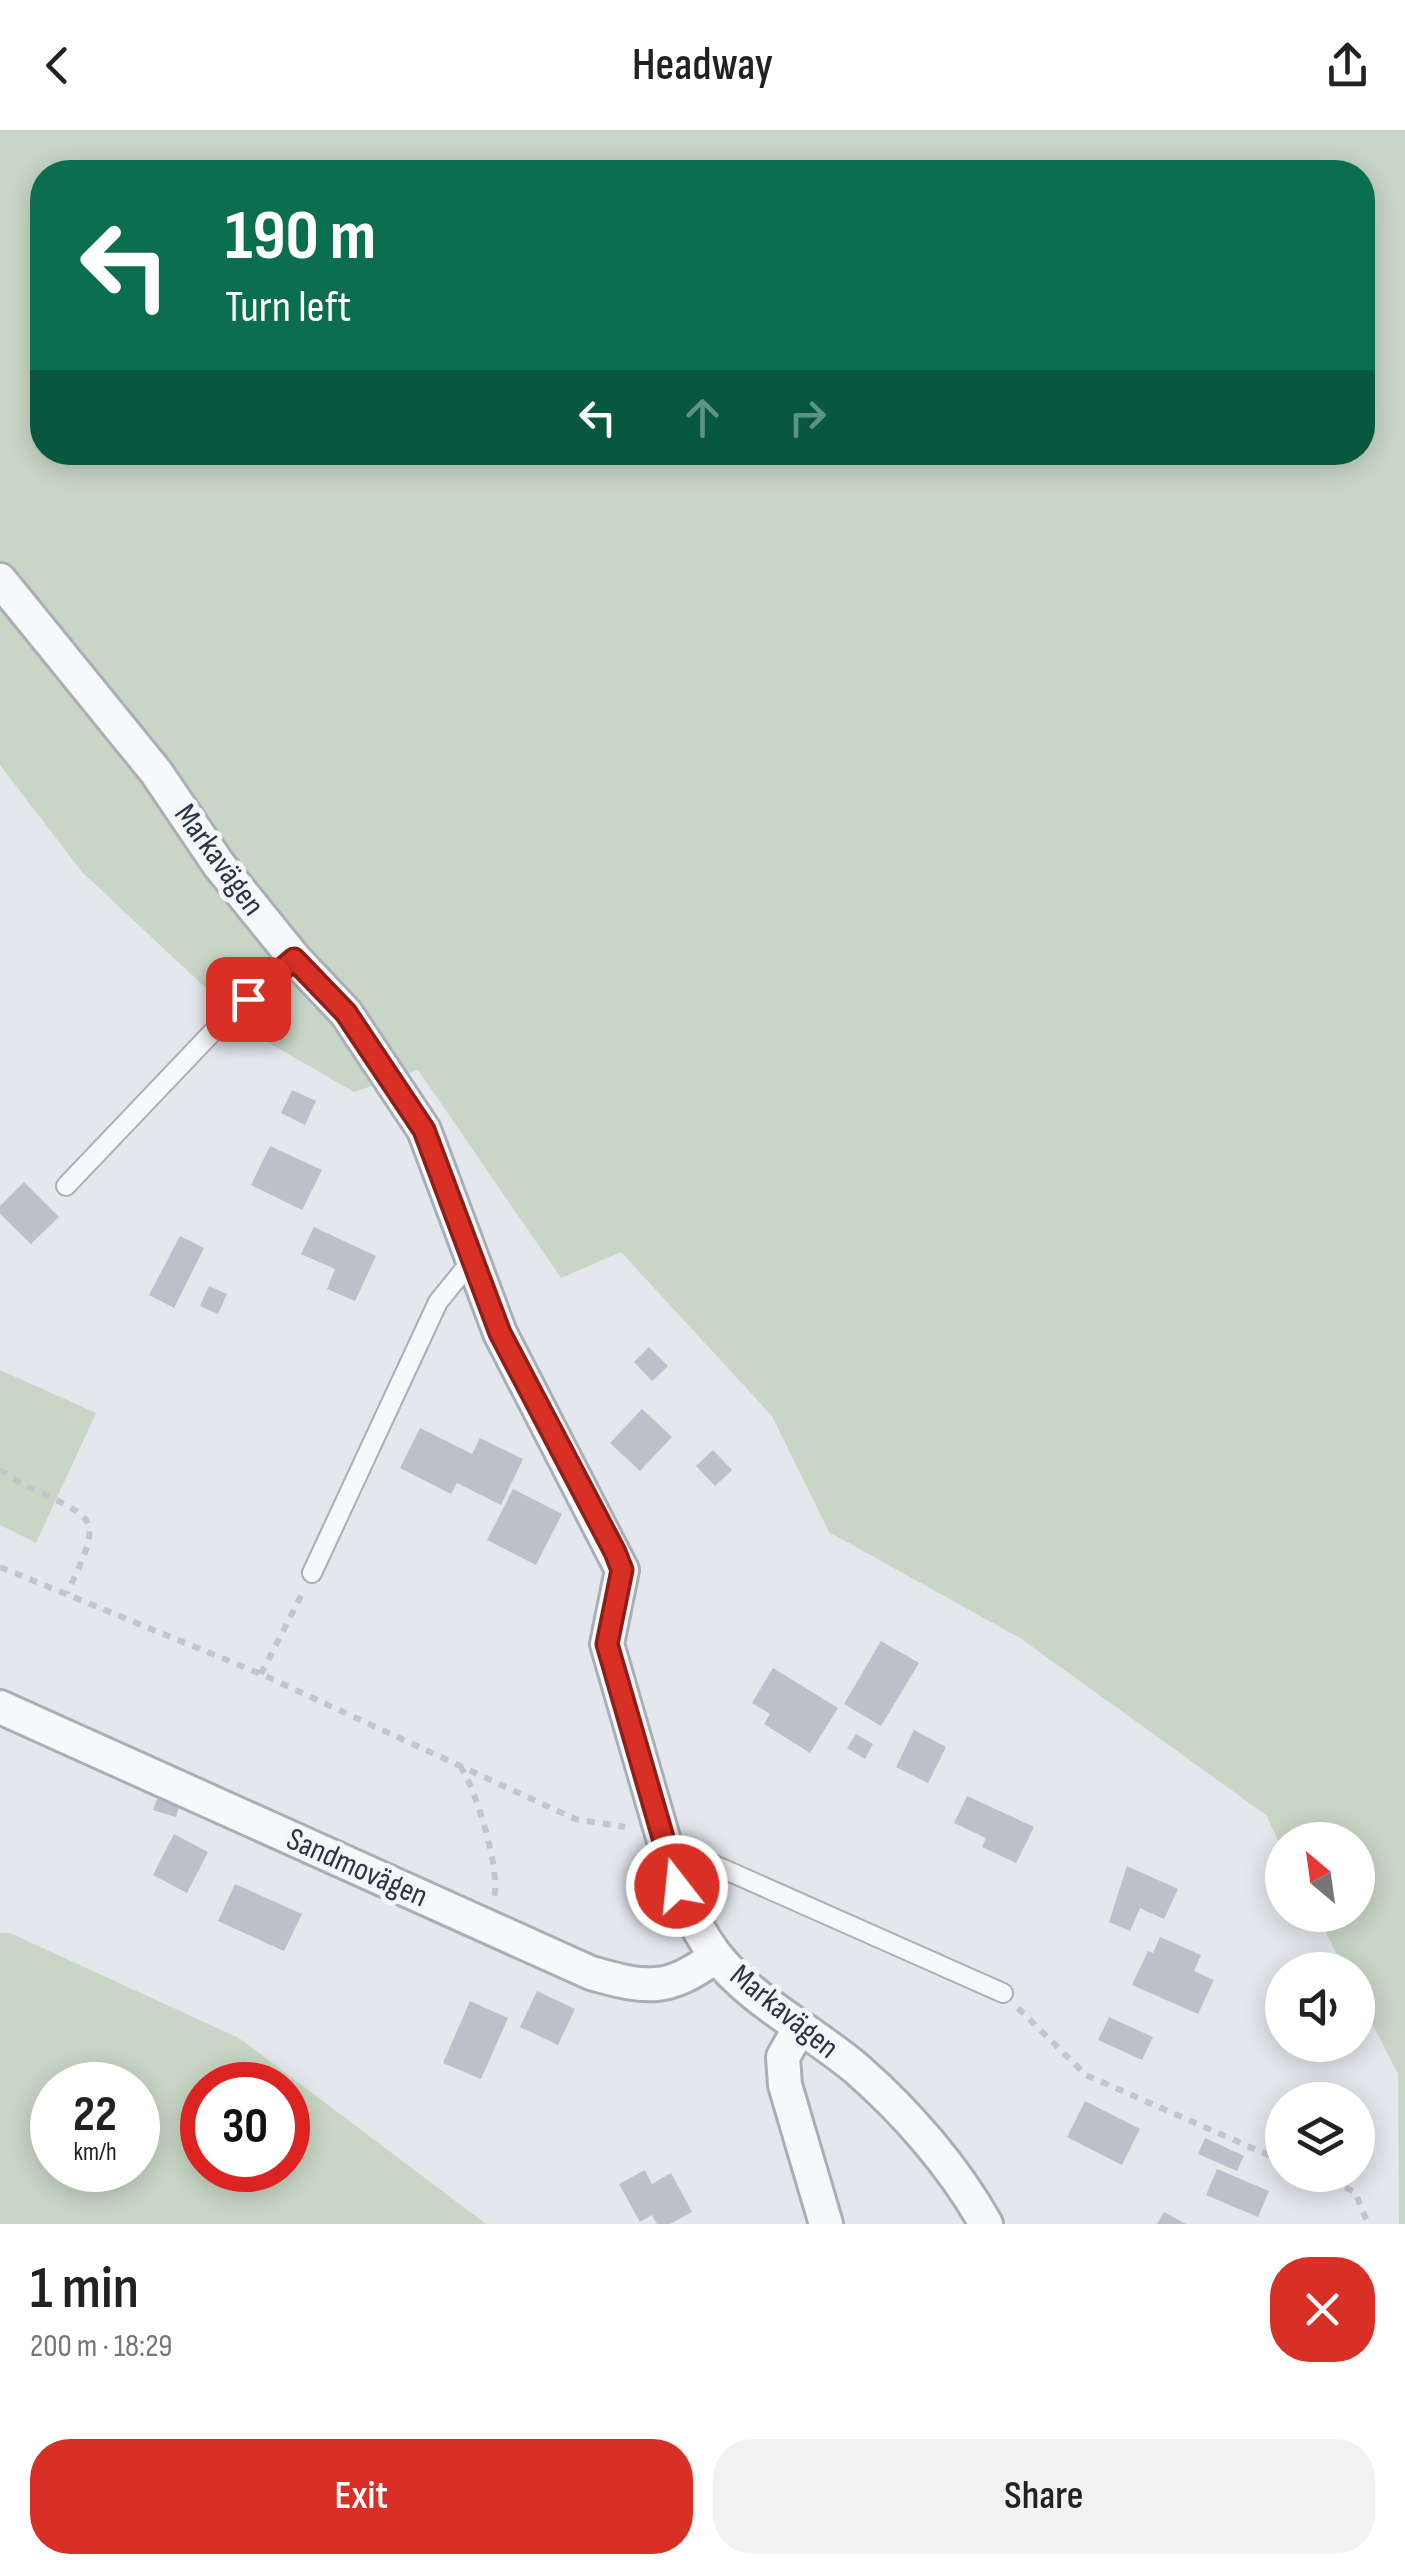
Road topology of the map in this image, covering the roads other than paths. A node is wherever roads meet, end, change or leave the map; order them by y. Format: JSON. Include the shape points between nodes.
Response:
{"nodes":[{"id":1,"x":0,"y":580,"type":"edge"},
{"id":2,"x":294,"y":959,"type":"junction"},
{"id":3,"x":66,"y":1186,"type":"dead end"},
{"id":4,"x":472,"y":1260,"type":"junction"},
{"id":5,"x":312,"y":1573,"type":"road end"},
{"id":6,"x":0,"y":1707,"type":"edge"},
{"id":7,"x":664,"y":1843,"type":"junction"},
{"id":8,"x":716,"y":1956,"type":"junction"},
{"id":9,"x":1003,"y":1993,"type":"road end"},
{"id":10,"x":800,"y":2027,"type":"junction"},
{"id":11,"x":826,"y":2224,"type":"edge"},
{"id":12,"x":986,"y":2224,"type":"edge"}],
"edges":[{"from":1,"to":2,"type":"street","name":"Markavägen","via":[[156,772]]},
{"from":2,"to":3,"type":"lane","via":[[225,1019]]},
{"from":2,"to":4,"type":"street","name":"Markavägen","via":[[346,1013],[424,1130]]},
{"from":4,"to":5,"type":"lane","via":[[438,1302]]},
{"from":4,"to":7,"type":"street","name":"Markavägen","via":[[500,1333],[622,1570],[607,1644]]},
{"from":6,"to":8,"type":"street","name":"Sandmovägen","via":[[591,1973],[642,1988],[686,1979]]},
{"from":7,"to":8,"type":"street","name":"Markavägen","via":[[677,1886]]},
{"from":7,"to":9,"type":"lane"},
{"from":8,"to":10,"type":"street","name":"Markavägen"},
{"from":10,"to":11,"type":"street","via":[[783,2058],[785,2085]]},
{"from":10,"to":12,"type":"street","name":"Markavägen","via":[[900,2112]]}]}
